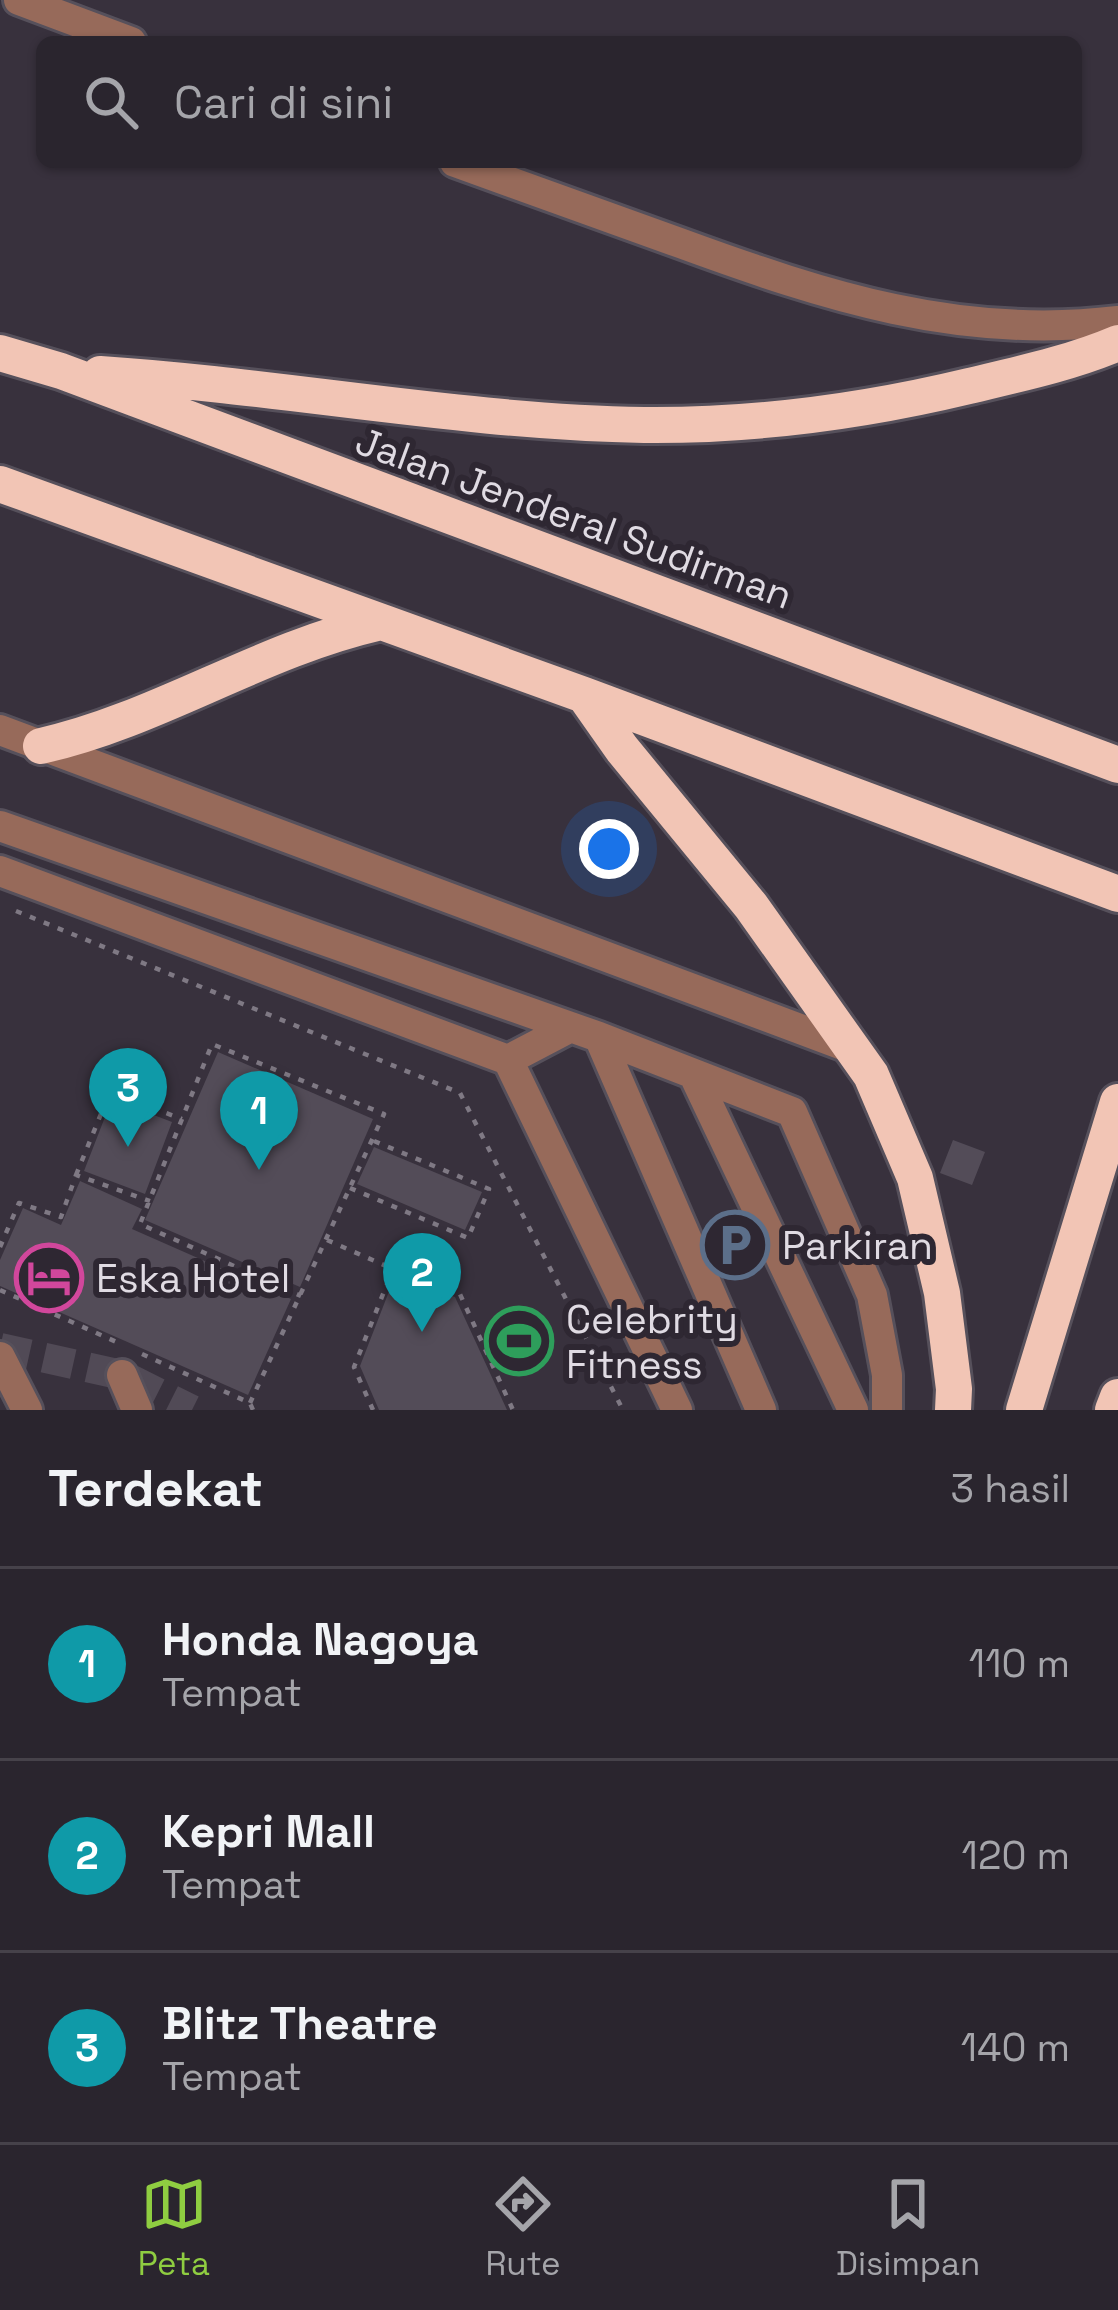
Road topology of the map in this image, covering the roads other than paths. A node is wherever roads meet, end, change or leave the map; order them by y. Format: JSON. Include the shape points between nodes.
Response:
{"nodes":[{"id":1,"x":19,"y":0,"type":"edge"},
{"id":2,"x":52,"y":6,"type":"edge"},
{"id":3,"x":118,"y":36,"type":"edge"},
{"id":4,"x":472,"y":168,"type":"edge"},
{"id":5,"x":1118,"y":321,"type":"edge"},
{"id":6,"x":1118,"y":344,"type":"edge"},
{"id":7,"x":0,"y":353,"type":"edge"},
{"id":8,"x":61,"y":371,"type":"junction"},
{"id":9,"x":0,"y":484,"type":"edge"},
{"id":10,"x":377,"y":623,"type":"junction"},
{"id":11,"x":584,"y":694,"type":"junction"},
{"id":12,"x":0,"y":730,"type":"edge"},
{"id":13,"x":40,"y":746,"type":"junction"},
{"id":14,"x":1118,"y":765,"type":"edge"},
{"id":15,"x":0,"y":826,"type":"edge"},
{"id":16,"x":0,"y":871,"type":"edge"},
{"id":17,"x":1118,"y":894,"type":"edge"},
{"id":18,"x":584,"y":1033,"type":"junction"},
{"id":19,"x":856,"y":1050,"type":"junction"},
{"id":20,"x":508,"y":1060,"type":"junction"},
{"id":21,"x":694,"y":1075,"type":"junction"},
{"id":22,"x":1118,"y":1102,"type":"edge"},
{"id":23,"x":0,"y":1357,"type":"edge"},
{"id":24,"x":122,"y":1375,"type":"dead end"},
{"id":25,"x":1118,"y":1397,"type":"edge"},
{"id":26,"x":27,"y":1410,"type":"edge"},
{"id":27,"x":137,"y":1410,"type":"edge"},
{"id":28,"x":677,"y":1410,"type":"edge"},
{"id":29,"x":761,"y":1410,"type":"edge"},
{"id":30,"x":853,"y":1410,"type":"edge"},
{"id":31,"x":887,"y":1410,"type":"edge"},
{"id":32,"x":953,"y":1410,"type":"edge"},
{"id":33,"x":1024,"y":1410,"type":"edge"},
{"id":34,"x":1113,"y":1410,"type":"edge"}],
"edges":[{"from":1,"to":2,"type":"street"},
{"from":2,"to":3,"type":"street"},
{"from":4,"to":5,"type":"street","via":[[876,308],[1006,325]]},
{"from":6,"to":8,"type":"highway","via":[[905,401],[647,425]]},
{"from":7,"to":8,"type":"highway","name":"Jalan Jenderal Sudirman"},
{"from":8,"to":14,"type":"highway","name":"Jalan Jenderal Sudirman"},
{"from":9,"to":10,"type":"highway"},
{"from":10,"to":11,"type":"highway"},
{"from":10,"to":13,"type":"highway","via":[[284,650],[82,737]]},
{"from":11,"to":17,"type":"highway"},
{"from":11,"to":19,"type":"highway"},
{"from":12,"to":13,"type":"street"},
{"from":13,"to":19,"type":"street"},
{"from":15,"to":18,"type":"street"},
{"from":16,"to":20,"type":"street"},
{"from":18,"to":20,"type":"street"},
{"from":18,"to":21,"type":"street"},
{"from":18,"to":29,"type":"street"},
{"from":19,"to":32,"type":"highway","via":[[915,1178],[942,1293]]},
{"from":20,"to":28,"type":"street"},
{"from":21,"to":30,"type":"street"},
{"from":21,"to":31,"type":"street","via":[[796,1117],[872,1295]]},
{"from":22,"to":33,"type":"highway"},
{"from":23,"to":26,"type":"street"},
{"from":24,"to":27,"type":"street"},
{"from":25,"to":34,"type":"highway"}]}
